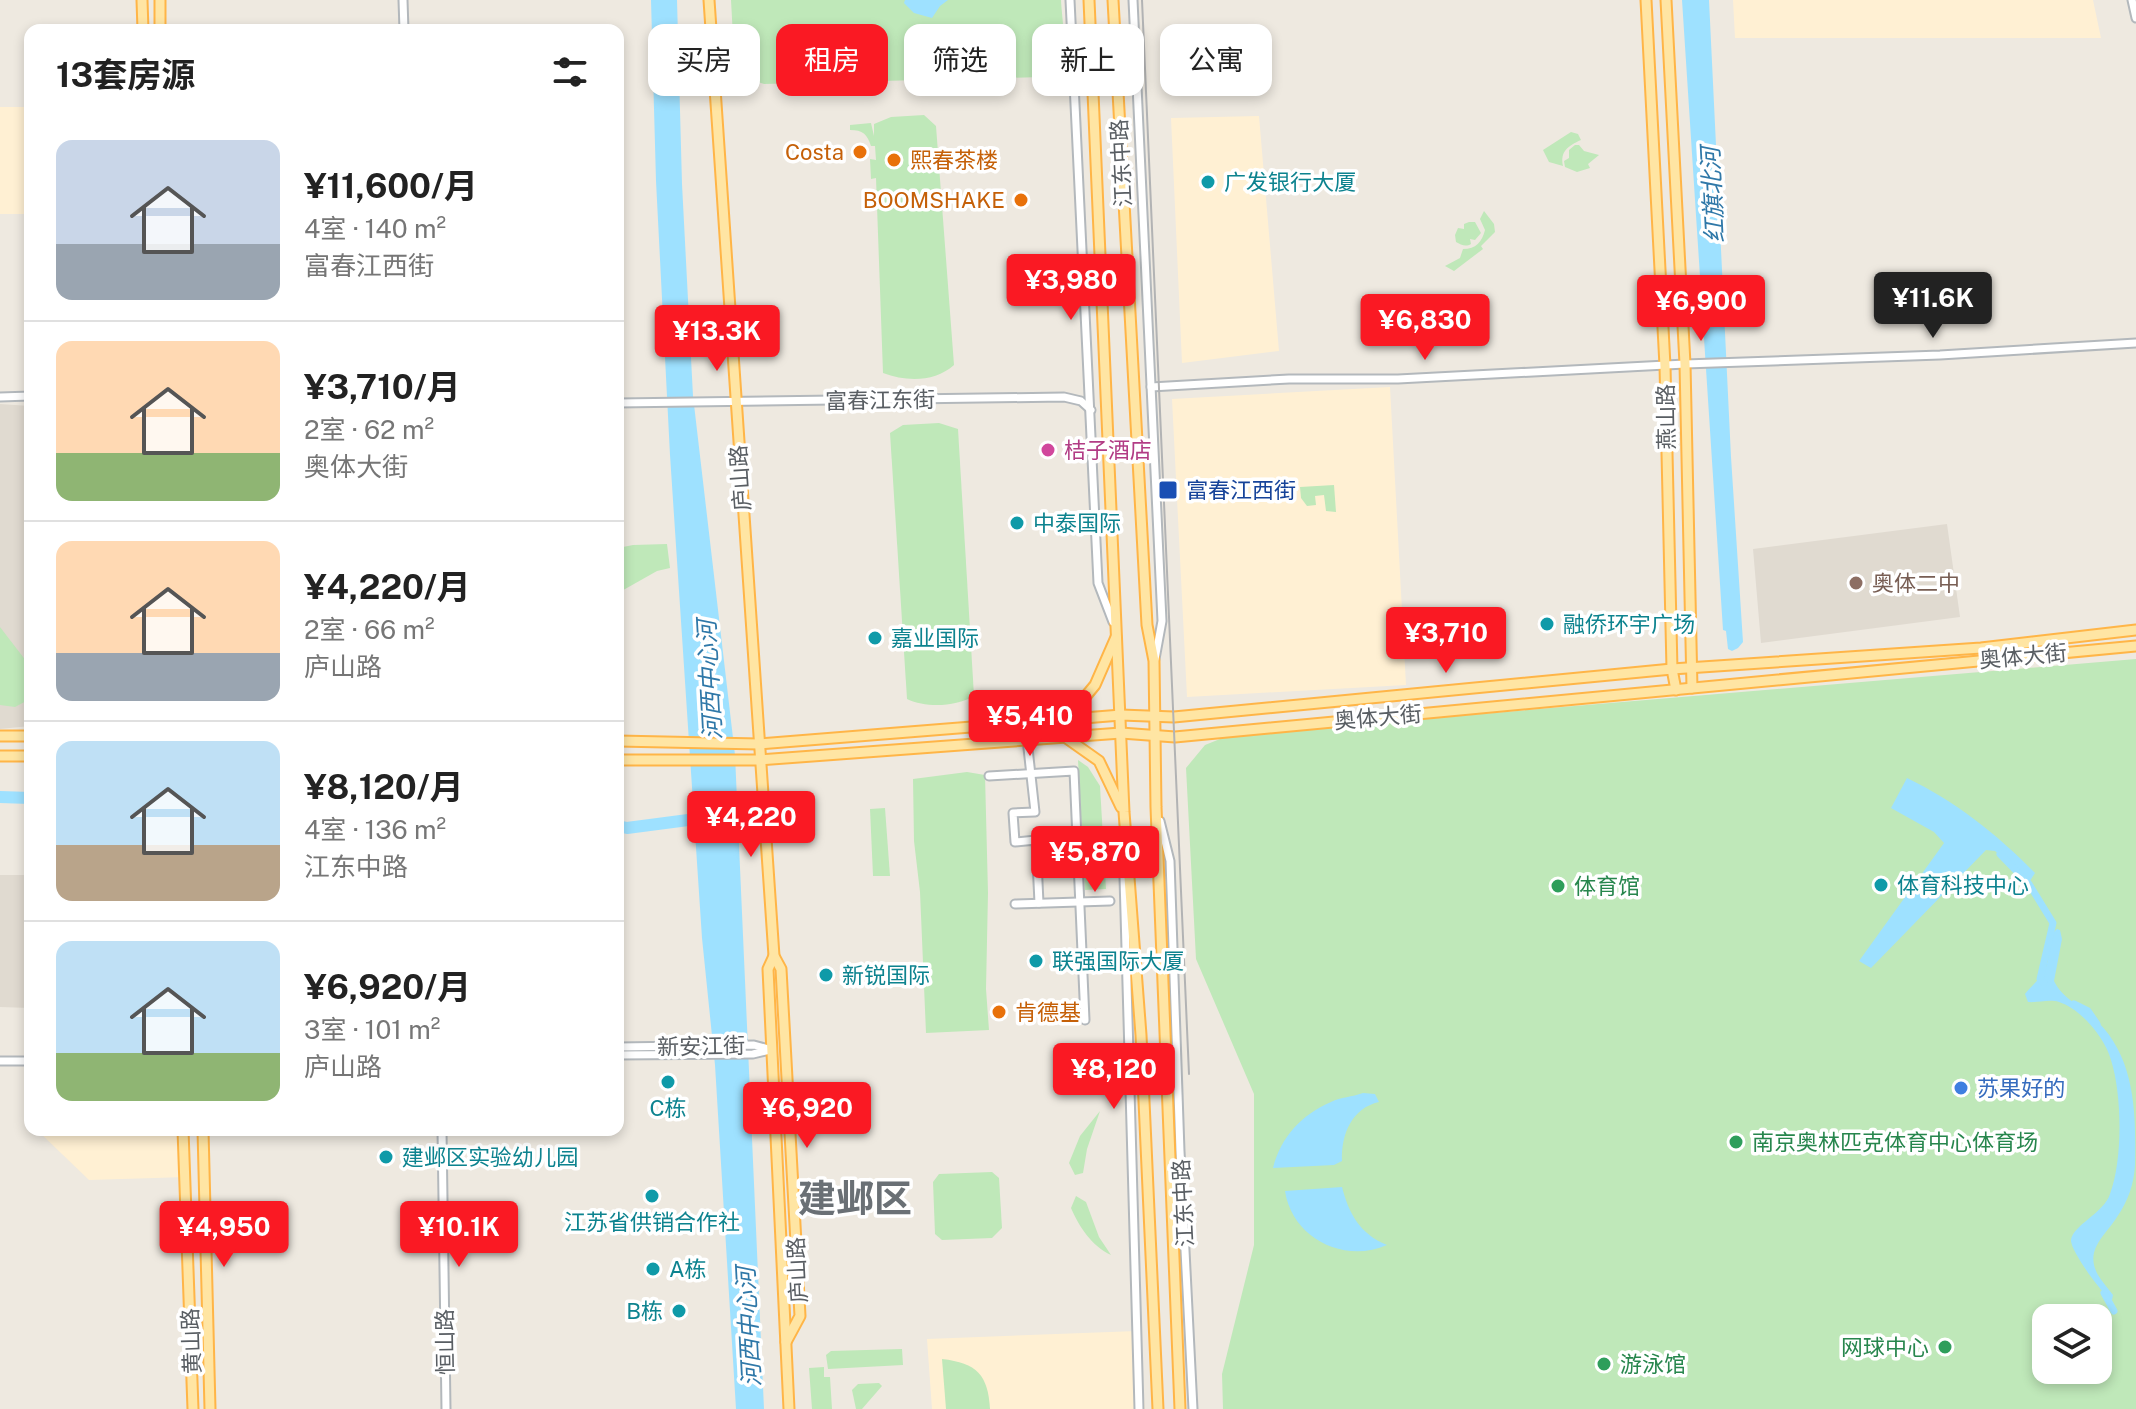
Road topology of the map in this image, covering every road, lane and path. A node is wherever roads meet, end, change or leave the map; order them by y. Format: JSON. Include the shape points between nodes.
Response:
{"nodes":[{"id":1,"x":142,"y":0,"type":"edge"},
{"id":2,"x":160,"y":0,"type":"edge"},
{"id":3,"x":403,"y":0,"type":"edge"},
{"id":4,"x":709,"y":0,"type":"edge"},
{"id":5,"x":1070,"y":0,"type":"edge"},
{"id":6,"x":1089,"y":0,"type":"edge"},
{"id":7,"x":1113,"y":0,"type":"edge"},
{"id":8,"x":1133,"y":0,"type":"edge"},
{"id":9,"x":1646,"y":0,"type":"edge"},
{"id":10,"x":1666,"y":0,"type":"edge"},
{"id":11,"x":2132,"y":0,"type":"edge"},
{"id":12,"x":2136,"y":18,"type":"edge"},
{"id":13,"x":143,"y":24,"type":"edge"},
{"id":14,"x":160,"y":24,"type":"edge"},
{"id":15,"x":404,"y":24,"type":"edge"},
{"id":16,"x":2136,"y":343,"type":"edge"},
{"id":17,"x":1685,"y":364,"type":"junction"},
{"id":18,"x":1665,"y":366,"type":"junction"},
{"id":19,"x":1151,"y":387,"type":"junction"},
{"id":20,"x":24,"y":396,"type":"edge"},
{"id":21,"x":0,"y":397,"type":"edge"},
{"id":22,"x":624,"y":403,"type":"edge"},
{"id":23,"x":735,"y":403,"type":"junction"},
{"id":24,"x":1091,"y":410,"type":"junction"},
{"id":25,"x":2136,"y":630,"type":"edge"},
{"id":26,"x":1118,"y":634,"type":"junction"},
{"id":27,"x":2136,"y":646,"type":"edge"},
{"id":28,"x":1154,"y":661,"type":"junction"},
{"id":29,"x":1672,"y":669,"type":"junction"},
{"id":30,"x":1692,"y":669,"type":"junction"},
{"id":31,"x":1692,"y":688,"type":"junction"},
{"id":32,"x":1676,"y":690,"type":"junction"},
{"id":33,"x":1121,"y":715,"type":"junction"},
{"id":34,"x":1156,"y":715,"type":"junction"},
{"id":35,"x":1067,"y":719,"type":"junction"},
{"id":36,"x":1121,"y":733,"type":"junction"},
{"id":37,"x":1156,"y":735,"type":"junction"},
{"id":38,"x":0,"y":736,"type":"edge"},
{"id":39,"x":24,"y":736,"type":"edge"},
{"id":40,"x":1065,"y":737,"type":"junction"},
{"id":41,"x":1027,"y":739,"type":"junction"},
{"id":42,"x":624,"y":741,"type":"edge"},
{"id":43,"x":759,"y":744,"type":"junction"},
{"id":44,"x":0,"y":756,"type":"edge"},
{"id":45,"x":24,"y":756,"type":"edge"},
{"id":46,"x":624,"y":760,"type":"edge"},
{"id":47,"x":759,"y":760,"type":"junction"},
{"id":48,"x":1032,"y":773,"type":"junction"},
{"id":49,"x":989,"y":776,"type":"dead end"},
{"id":50,"x":1156,"y":807,"type":"junction"},
{"id":51,"x":1124,"y":812,"type":"junction"},
{"id":52,"x":1079,"y":901,"type":"junction"},
{"id":53,"x":1110,"y":901,"type":"dead end"},
{"id":54,"x":1039,"y":903,"type":"junction"},
{"id":55,"x":1015,"y":904,"type":"dead end"},
{"id":56,"x":774,"y":956,"type":"junction"},
{"id":57,"x":1085,"y":1020,"type":"dead end"},
{"id":58,"x":624,"y":1047,"type":"edge"},
{"id":59,"x":703,"y":1050,"type":"junction"},
{"id":60,"x":772,"y":1050,"type":"junction"},
{"id":61,"x":624,"y":1055,"type":"edge"},
{"id":62,"x":0,"y":1061,"type":"edge"},
{"id":63,"x":24,"y":1061,"type":"edge"},
{"id":64,"x":183,"y":1136,"type":"edge"},
{"id":65,"x":203,"y":1136,"type":"edge"},
{"id":66,"x":442,"y":1136,"type":"edge"},
{"id":67,"x":786,"y":1343,"type":"junction"},
{"id":68,"x":193,"y":1409,"type":"edge"},
{"id":69,"x":210,"y":1409,"type":"edge"},
{"id":70,"x":446,"y":1409,"type":"edge"},
{"id":71,"x":789,"y":1409,"type":"edge"},
{"id":72,"x":1139,"y":1409,"type":"edge"},
{"id":73,"x":1158,"y":1409,"type":"edge"},
{"id":74,"x":1180,"y":1409,"type":"edge"},
{"id":75,"x":1193,"y":1409,"type":"edge"}],
"edges":[{"from":1,"to":13,"type":"main road"},
{"from":2,"to":14,"type":"main road"},
{"from":3,"to":15,"type":"street"},
{"from":4,"to":23,"type":"main road","name":"庐山路"},
{"from":5,"to":24,"type":"street","name":"江东中路"},
{"from":6,"to":26,"type":"main road","name":"江东中路"},
{"from":7,"to":28,"type":"main road","name":"江东中路","via":[[1147,625]]},
{"from":8,"to":19,"type":"street","name":"江东中路"},
{"from":9,"to":18,"type":"main road","name":"燕山路"},
{"from":10,"to":17,"type":"main road","name":"燕山路"},
{"from":11,"to":12,"type":"street"},
{"from":16,"to":17,"type":"street"},
{"from":17,"to":18,"type":"street"},
{"from":17,"to":30,"type":"main road","name":"燕山路"},
{"from":18,"to":19,"type":"street"},
{"from":18,"to":29,"type":"main road","name":"燕山路"},
{"from":19,"to":28,"type":"street","name":"江东中路","via":[[1162,621]]},
{"from":20,"to":21,"type":"street"},
{"from":22,"to":23,"type":"street","name":"富春江东街"},
{"from":23,"to":24,"type":"street","name":"富春江东街","via":[[1064,397]]},
{"from":23,"to":43,"type":"main road","name":"庐山路"},
{"from":24,"to":26,"type":"street","name":"江东中路","via":[[1098,583]]},
{"from":25,"to":30,"type":"main road","name":"奥体大街","via":[[1981,648]]},
{"from":26,"to":33,"type":"main road","name":"江东中路"},
{"from":26,"to":35,"type":"main road","via":[[1095,685]]},
{"from":27,"to":31,"type":"main road","name":"奥体大街"},
{"from":28,"to":34,"type":"main road","name":"江东中路"},
{"from":29,"to":30,"type":"main road","name":"奥体大街"},
{"from":29,"to":32,"type":"main road","name":"燕山路"},
{"from":29,"to":34,"type":"main road","name":"奥体大街"},
{"from":30,"to":31,"type":"main road","name":"燕山路"},
{"from":31,"to":32,"type":"main road","name":"奥体大街"},
{"from":32,"to":37,"type":"main road","name":"奥体大街"},
{"from":33,"to":34,"type":"main road","name":"奥体大街"},
{"from":33,"to":35,"type":"main road","name":"奥体大街"},
{"from":33,"to":36,"type":"main road","name":"江东中路"},
{"from":34,"to":37,"type":"main road","name":"江东中路"},
{"from":35,"to":43,"type":"main road","name":"奥体大街"},
{"from":36,"to":37,"type":"main road","name":"奥体大街"},
{"from":36,"to":40,"type":"main road","name":"奥体大街"},
{"from":36,"to":51,"type":"main road","name":"江东中路"},
{"from":37,"to":50,"type":"main road","name":"江东中路"},
{"from":38,"to":39,"type":"main road"},
{"from":40,"to":41,"type":"main road","name":"奥体大街"},
{"from":40,"to":51,"type":"main road","via":[[1099,761]]},
{"from":41,"to":47,"type":"main road","name":"奥体大街"},
{"from":41,"to":48,"type":"street"},
{"from":42,"to":43,"type":"main road","name":"奥体大街"},
{"from":43,"to":47,"type":"main road","name":"庐山路"},
{"from":44,"to":45,"type":"main road"},
{"from":46,"to":47,"type":"main road","name":"奥体大街"},
{"from":47,"to":56,"type":"main road","name":"庐山路"},
{"from":48,"to":49,"type":"street"},
{"from":48,"to":52,"type":"street","via":[[1074,771]]},
{"from":48,"to":54,"type":"street","via":[[1035,812],[1013,813],[1015,842],[1036,840]]},
{"from":50,"to":74,"type":"main road","name":"江东中路"},
{"from":50,"to":75,"type":"street","name":"江东中路","via":[[1170,861]]},
{"from":51,"to":72,"type":"street","name":"江东中路"},
{"from":51,"to":73,"type":"main road","name":"江东中路","via":[[1141,1035]]},
{"from":52,"to":53,"type":"street"},
{"from":52,"to":54,"type":"street"},
{"from":52,"to":57,"type":"street"},
{"from":54,"to":55,"type":"street"},
{"from":56,"to":60,"type":"main road","name":"庐山路","via":[[768,969]]},
{"from":56,"to":67,"type":"main road","name":"庐山路","via":[[781,969],[800,1316]]},
{"from":58,"to":59,"type":"street","name":"新安江街"},
{"from":59,"to":60,"type":"street","name":"新安江街"},
{"from":59,"to":61,"type":"street","name":"新安江街"},
{"from":60,"to":67,"type":"main road","name":"庐山路"},
{"from":62,"to":63,"type":"street"},
{"from":64,"to":68,"type":"main road","name":"黄山路"},
{"from":65,"to":69,"type":"main road","name":"黄山路"},
{"from":66,"to":70,"type":"street","name":"恒山路"},
{"from":67,"to":71,"type":"main road","name":"庐山路"}]}
